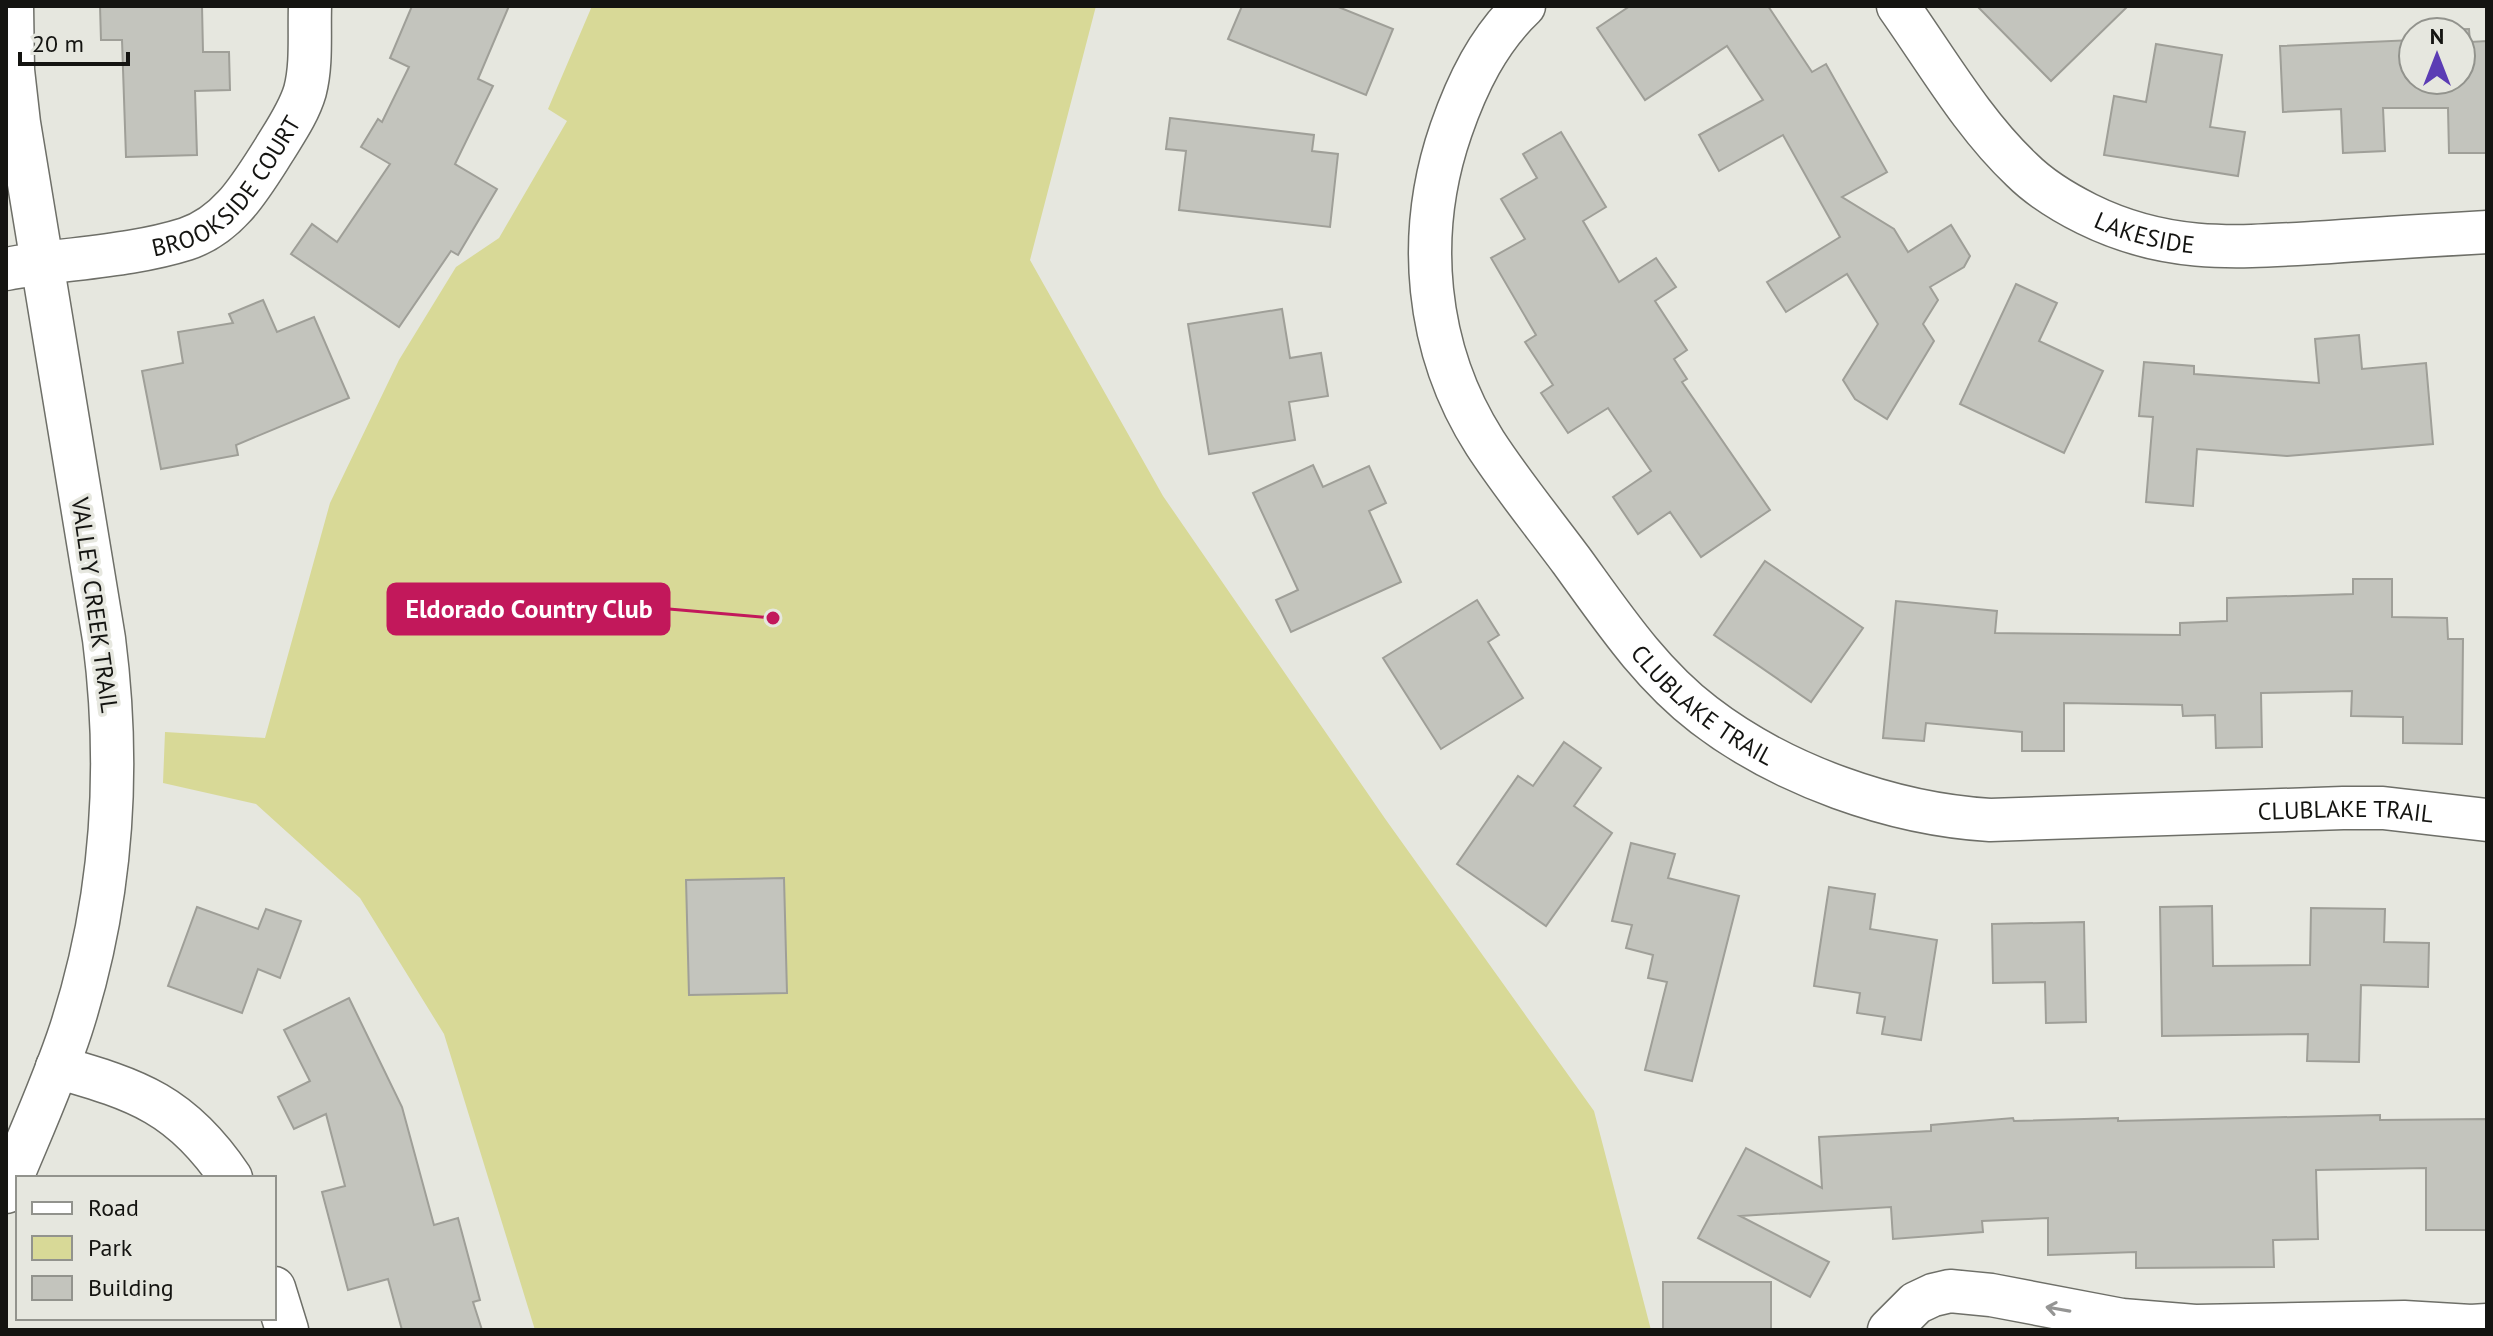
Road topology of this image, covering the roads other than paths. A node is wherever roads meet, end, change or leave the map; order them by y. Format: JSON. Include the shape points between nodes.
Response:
{"nodes":[{"id":1,"x":12,"y":6,"type":"edge"},
{"id":2,"x":310,"y":6,"type":"edge"},
{"id":3,"x":1524,"y":6,"type":"edge"},
{"id":4,"x":1898,"y":6,"type":"edge"},
{"id":5,"x":2487,"y":232,"type":"edge"},
{"id":6,"x":23,"y":266,"type":"edge"},
{"id":7,"x":2487,"y":820,"type":"edge"},
{"id":8,"x":57,"y":1067,"type":"junction"},
{"id":9,"x":229,"y":1176,"type":"edge"},
{"id":10,"x":6,"y":1192,"type":"edge"},
{"id":11,"x":276,"y":1294,"type":"edge"},
{"id":12,"x":2140,"y":1326,"type":"edge"},
{"id":13,"x":2474,"y":1327,"type":"edge"},
{"id":14,"x":287,"y":1330,"type":"edge"},
{"id":15,"x":1889,"y":1330,"type":"edge"}],
"edges":[{"from":1,"to":6,"type":"street","name":"VALLEY CREEK TRAIL"},
{"from":2,"to":6,"type":"street","name":"BROOKSIDE COURT","via":[[304,93],[286,131],[227,214],[187,239]]},
{"from":3,"to":7,"type":"street","name":"CLUBLAKE TRAIL","via":[[1509,20],[1471,80],[1446,145],[1431,215],[1436,322],[1456,385],[1485,442],[1629,640],[1681,696],[1742,740],[1841,788],[1889,805],[1959,818],[2383,808]]},
{"from":4,"to":5,"type":"street","name":"LAKESIDE","via":[[2020,169],[2070,205],[2137,235],[2171,243],[2248,247]]},
{"from":6,"to":8,"type":"street","name":"VALLEY CREEK TRAIL","via":[[104,639],[113,751],[103,896],[81,995]]},
{"from":8,"to":9,"type":"street","via":[[127,1087],[156,1103],[202,1141]]},
{"from":8,"to":10,"type":"street","name":"VALLEY CREEK TRAIL"},
{"from":11,"to":14,"type":"street"},
{"from":12,"to":13,"type":"street","via":[[2404,1322]]},
{"from":12,"to":15,"type":"street","one_way":true,"via":[[1950,1291],[1916,1303]]}]}
